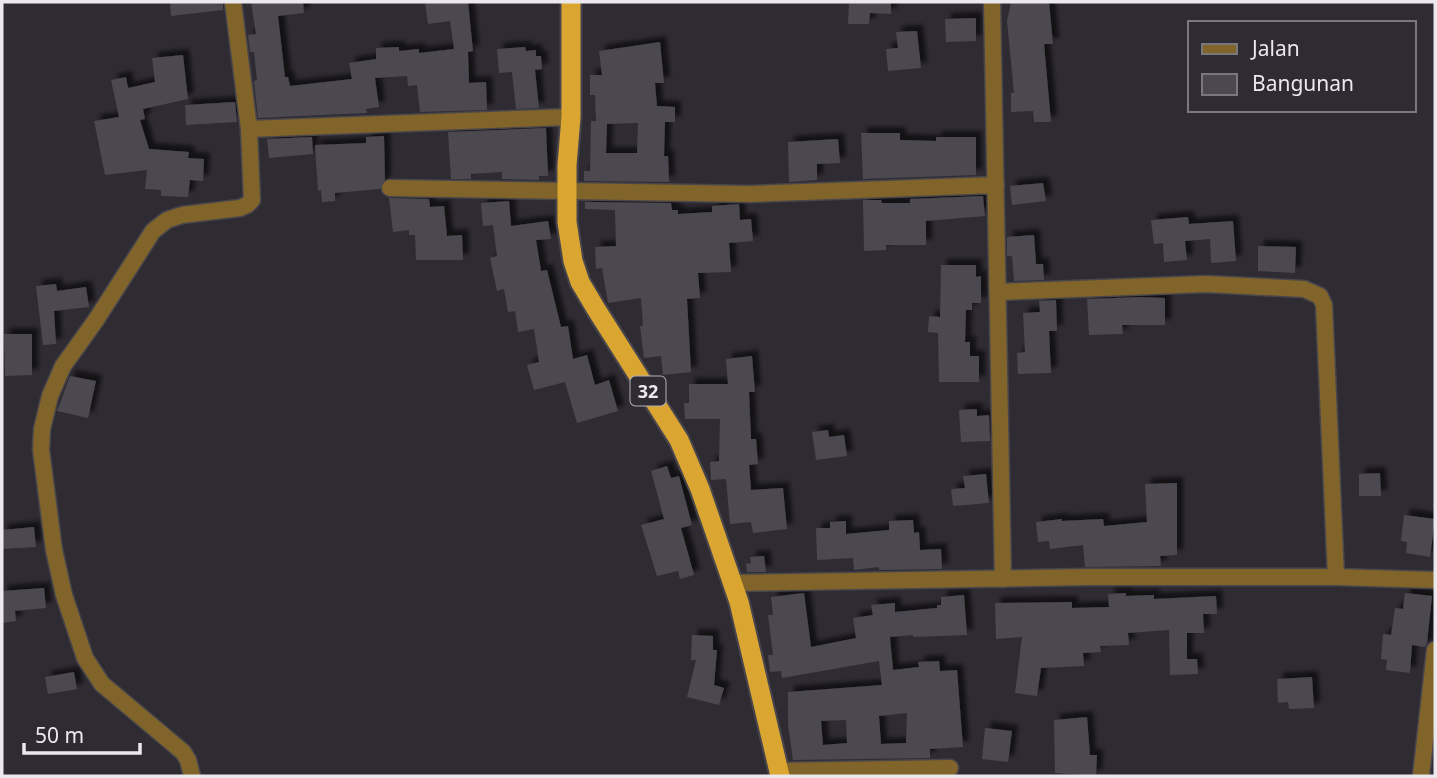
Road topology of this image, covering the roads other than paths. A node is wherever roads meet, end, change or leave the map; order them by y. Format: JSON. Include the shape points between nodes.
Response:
{"nodes":[{"id":1,"x":233,"y":2,"type":"edge"},
{"id":2,"x":571,"y":2,"type":"edge"},
{"id":3,"x":992,"y":2,"type":"edge"},
{"id":4,"x":571,"y":117,"type":"junction"},
{"id":5,"x":248,"y":129,"type":"junction"},
{"id":6,"x":996,"y":185,"type":"junction"},
{"id":7,"x":390,"y":188,"type":"dead end"},
{"id":8,"x":567,"y":191,"type":"junction"},
{"id":9,"x":998,"y":292,"type":"junction"},
{"id":10,"x":1336,"y":577,"type":"junction"},
{"id":11,"x":1003,"y":579,"type":"junction"},
{"id":12,"x":1435,"y":580,"type":"edge"},
{"id":13,"x":734,"y":583,"type":"junction"},
{"id":14,"x":1435,"y":650,"type":"edge"},
{"id":15,"x":950,"y":768,"type":"dead end"},
{"id":16,"x":779,"y":774,"type":"edge"},
{"id":17,"x":192,"y":776,"type":"edge"},
{"id":18,"x":1421,"y":776,"type":"edge"}],
"edges":[{"from":1,"to":5,"type":"street"},
{"from":2,"to":4,"type":"highway","number":"32"},
{"from":3,"to":6,"type":"street"},
{"from":4,"to":5,"type":"street"},
{"from":4,"to":8,"type":"highway","number":"32"},
{"from":5,"to":17,"type":"street","via":[[252,200],[240,208],[182,215],[153,230],[63,366],[42,429],[54,550],[85,658],[102,684],[183,752]]},
{"from":6,"to":8,"type":"street","via":[[764,194]]},
{"from":6,"to":9,"type":"street"},
{"from":7,"to":8,"type":"street"},
{"from":8,"to":13,"type":"highway","number":"32","via":[[567,222],[580,282],[680,440]]},
{"from":9,"to":10,"type":"street","via":[[1206,284],[1304,289],[1320,296]]},
{"from":9,"to":11,"type":"street"},
{"from":10,"to":11,"type":"street"},
{"from":10,"to":12,"type":"street"},
{"from":11,"to":13,"type":"street"},
{"from":13,"to":16,"type":"highway","number":"32"},
{"from":14,"to":18,"type":"street"},
{"from":15,"to":16,"type":"street"}]}
